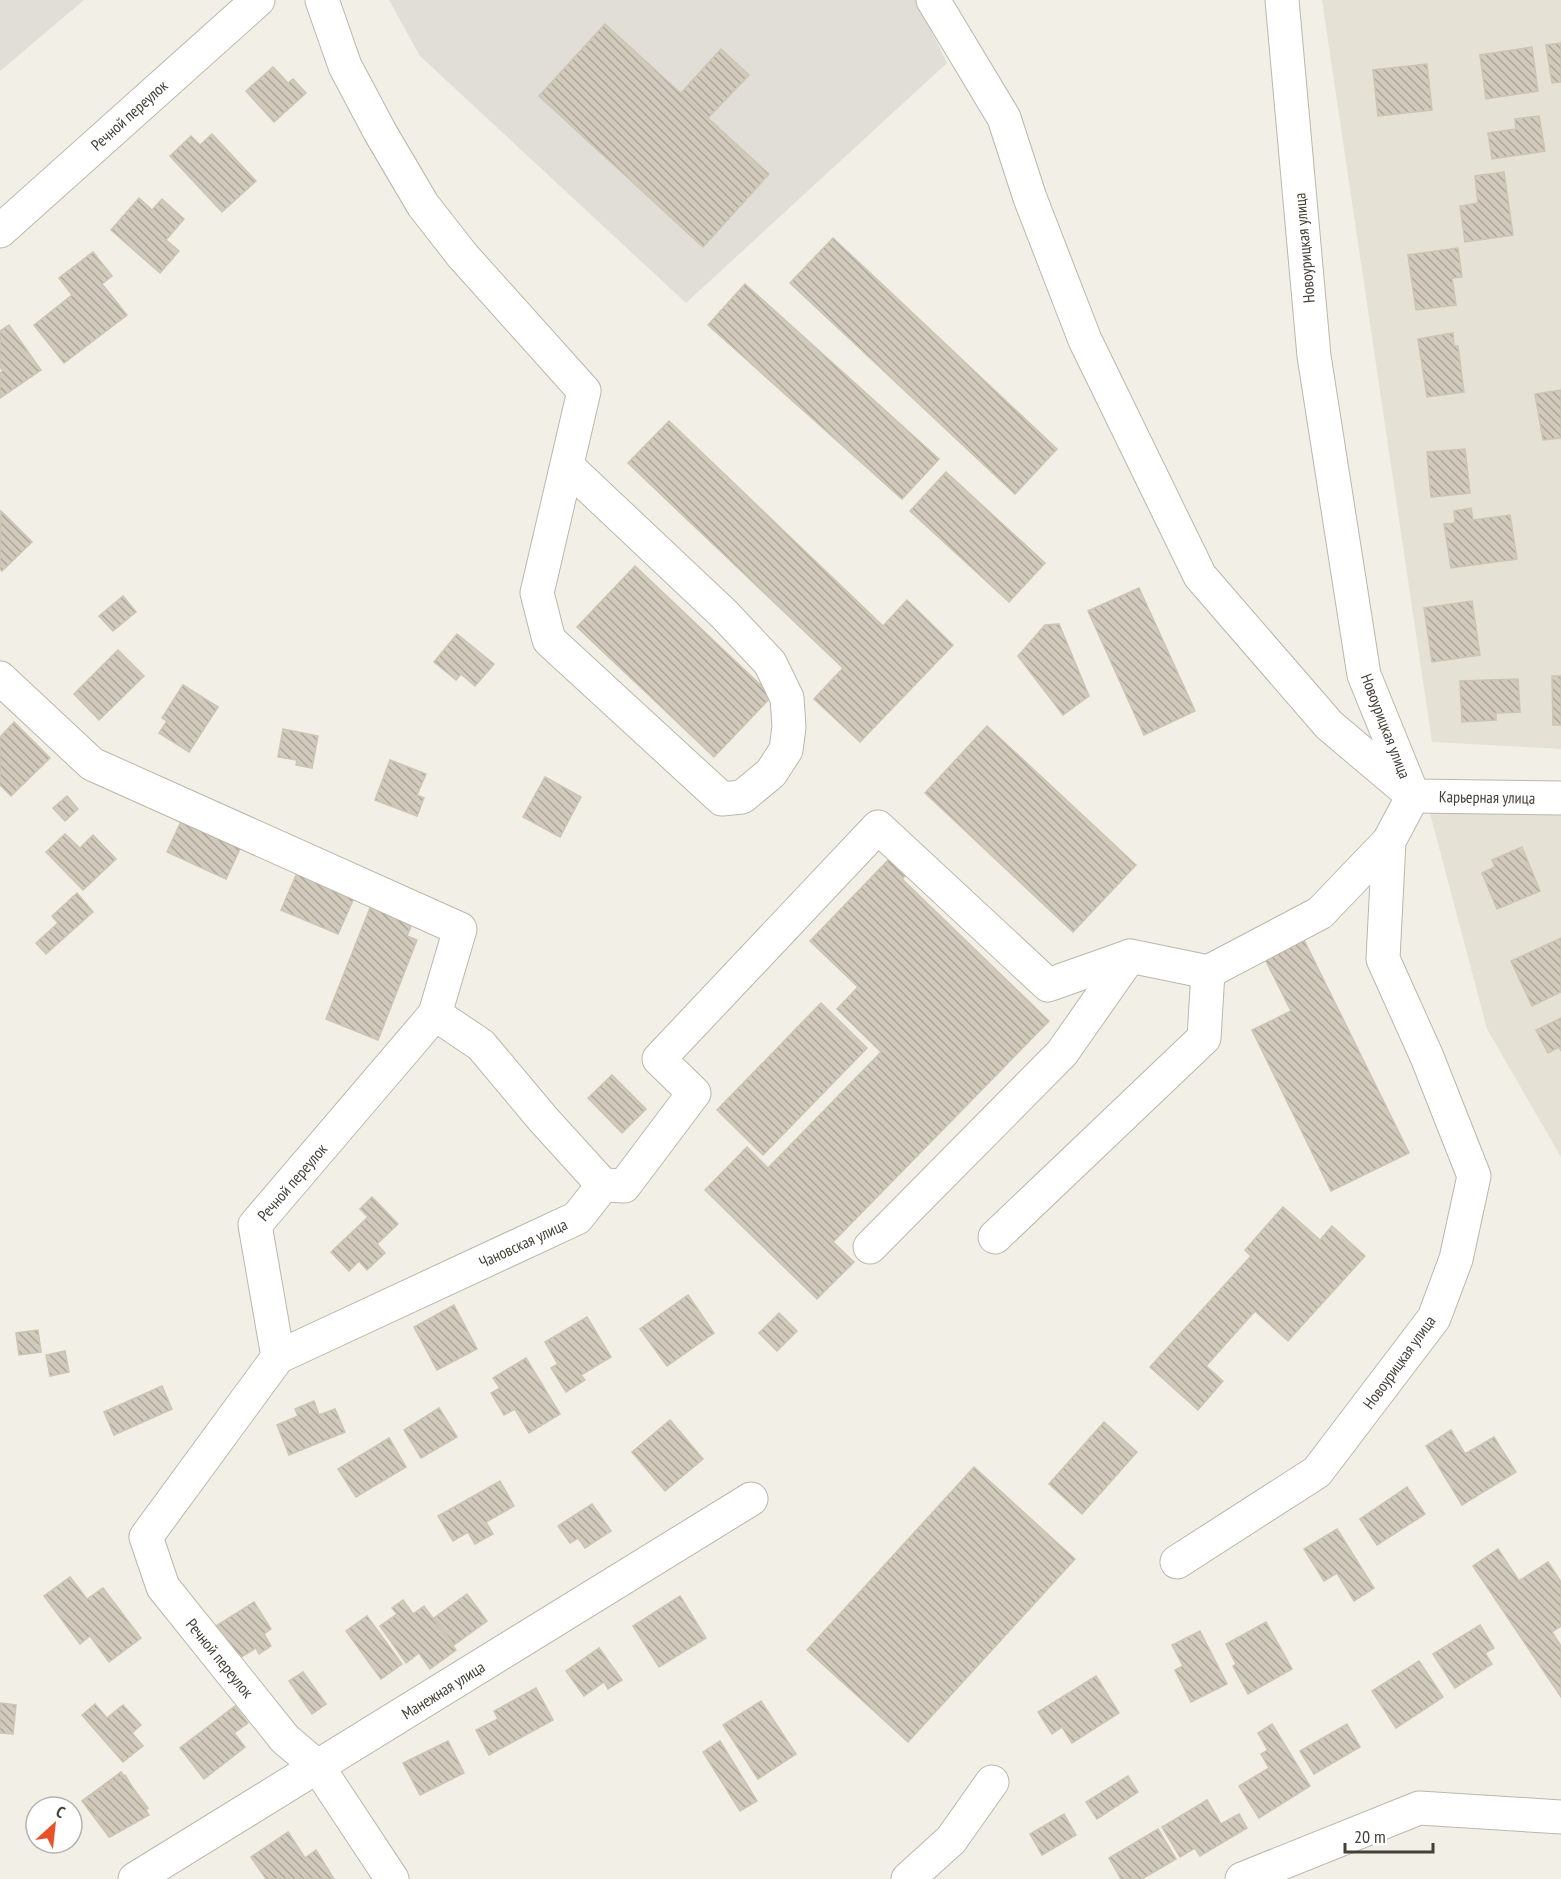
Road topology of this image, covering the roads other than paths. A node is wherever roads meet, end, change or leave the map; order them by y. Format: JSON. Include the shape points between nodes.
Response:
{"nodes":[{"id":1,"x":258,"y":0,"type":"edge"},
{"id":2,"x":322,"y":0,"type":"edge"},
{"id":3,"x":933,"y":0,"type":"edge"},
{"id":4,"x":1282,"y":0,"type":"edge"},
{"id":5,"x":0,"y":231,"type":"edge"},
{"id":6,"x":567,"y":466,"type":"junction"},
{"id":7,"x":0,"y":678,"type":"edge"},
{"id":8,"x":1413,"y":796,"type":"junction"},
{"id":9,"x":1561,"y":798,"type":"edge"},
{"id":10,"x":1389,"y":841,"type":"junction"},
{"id":11,"x":1130,"y":956,"type":"junction"},
{"id":12,"x":1208,"y":972,"type":"junction"},
{"id":13,"x":435,"y":1014,"type":"junction"},
{"id":14,"x":603,"y":1185,"type":"junction"},
{"id":15,"x":995,"y":1237,"type":"dead end"},
{"id":16,"x":870,"y":1247,"type":"dead end"},
{"id":17,"x":279,"y":1357,"type":"junction"},
{"id":18,"x":751,"y":1499,"type":"dead end"},
{"id":19,"x":1177,"y":1562,"type":"dead end"},
{"id":20,"x":318,"y":1767,"type":"junction"},
{"id":21,"x":992,"y":1782,"type":"dead end"},
{"id":22,"x":1561,"y":1817,"type":"edge"},
{"id":23,"x":135,"y":1879,"type":"edge"},
{"id":24,"x":392,"y":1879,"type":"edge"},
{"id":25,"x":908,"y":1879,"type":"edge"},
{"id":26,"x":1242,"y":1879,"type":"edge"}],
"edges":[{"from":1,"to":5,"type":"street","name":"Речной переулок"},
{"from":2,"to":6,"type":"street","via":[[345,66],[423,205],[462,255],[585,391]]},
{"from":3,"to":8,"type":"street","via":[[1004,118],[1085,340],[1200,576],[1329,725]]},
{"from":4,"to":8,"type":"street","name":"Новоурицкая улица","via":[[1314,357],[1364,675]]},
{"from":6,"to":6,"type":"street","via":[[537,593],[549,639],[722,799],[742,796],[771,773],[786,750],[787,698],[770,663],[724,614]]},
{"from":7,"to":13,"type":"street","name":"Речной переулок","via":[[92,764],[460,929]]},
{"from":8,"to":9,"type":"street","name":"Карьерная улица"},
{"from":8,"to":10,"type":"street","name":"Новоурицкая улица"},
{"from":10,"to":12,"type":"street","via":[[1320,914]]},
{"from":10,"to":19,"type":"street","name":"Новоурицкая улица","via":[[1383,959],[1474,1176],[1456,1259],[1434,1318],[1317,1472]]},
{"from":11,"to":12,"type":"street"},
{"from":11,"to":14,"type":"street","via":[[1048,985],[878,826],[659,1059],[694,1093],[624,1186]]},
{"from":11,"to":16,"type":"street","via":[[1062,1053]]},
{"from":12,"to":15,"type":"street","via":[[1204,1038]]},
{"from":13,"to":14,"type":"street","via":[[481,1045]]},
{"from":13,"to":17,"type":"street","name":"Речной переулок","via":[[255,1225]]},
{"from":14,"to":17,"type":"street","name":"Чановская улица","via":[[577,1218]]},
{"from":17,"to":20,"type":"street","name":"Речной переулок","via":[[146,1537],[163,1587],[285,1738]]},
{"from":18,"to":20,"type":"street","name":"Манежная улица"},
{"from":20,"to":23,"type":"street","name":"Манежная улица"},
{"from":20,"to":24,"type":"street","name":"Речной переулок"},
{"from":21,"to":25,"type":"street","via":[[951,1840]]},
{"from":22,"to":26,"type":"street","via":[[1419,1808]]}]}
